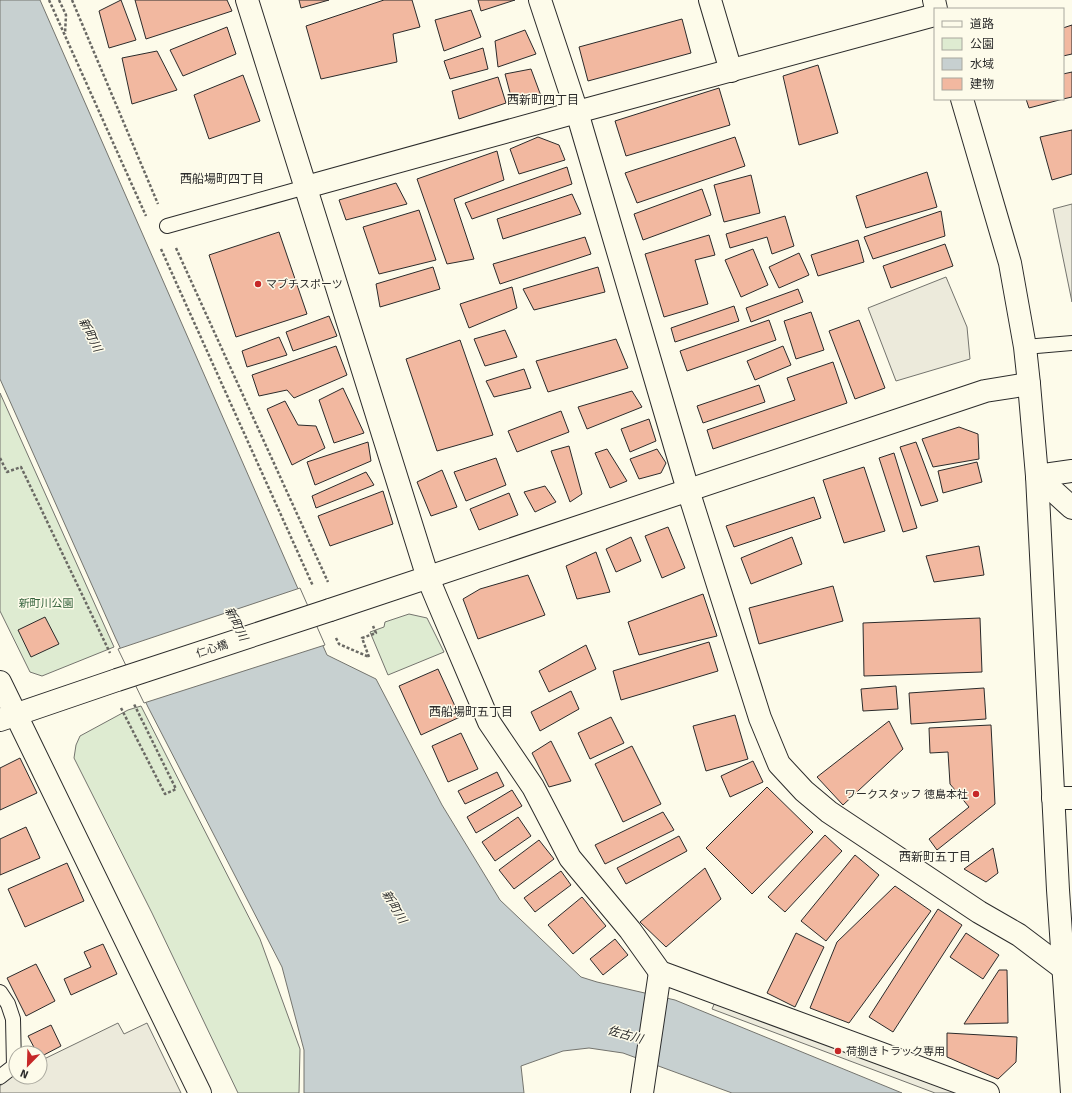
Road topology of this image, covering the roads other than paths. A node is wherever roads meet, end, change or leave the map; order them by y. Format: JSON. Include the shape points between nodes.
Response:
{"nodes":[{"id":1,"x":247,"y":0,"type":"edge"},
{"id":2,"x":540,"y":0,"type":"edge"},
{"id":3,"x":710,"y":0,"type":"edge"},
{"id":4,"x":934,"y":15,"type":"edge"},
{"id":5,"x":731,"y":71,"type":"junction"},
{"id":6,"x":962,"y":100,"type":"edge"},
{"id":7,"x":577,"y":112,"type":"junction"},
{"id":8,"x":306,"y":187,"type":"junction"},
{"id":9,"x":167,"y":226,"type":"road end"},
{"id":10,"x":1072,"y":343,"type":"edge"},
{"id":11,"x":1025,"y":347,"type":"junction"},
{"id":12,"x":1029,"y":384,"type":"junction"},
{"id":13,"x":1072,"y":470,"type":"edge"},
{"id":14,"x":1037,"y":476,"type":"junction"},
{"id":15,"x":688,"y":490,"type":"junction"},
{"id":16,"x":1072,"y":508,"type":"edge"},
{"id":17,"x":428,"y":578,"type":"junction"},
{"id":18,"x":0,"y":682,"type":"edge"},
{"id":19,"x":8,"y":717,"type":"edge"},
{"id":20,"x":1063,"y":798,"type":"edge"},
{"id":21,"x":1065,"y":889,"type":"edge"},
{"id":22,"x":1068,"y":972,"type":"edge"},
{"id":23,"x":659,"y":980,"type":"junction"},
{"id":24,"x":0,"y":992,"type":"edge"},
{"id":25,"x":0,"y":1077,"type":"edge"},
{"id":26,"x":200,"y":1093,"type":"edge"},
{"id":27,"x":642,"y":1093,"type":"edge"},
{"id":28,"x":988,"y":1093,"type":"edge"},
{"id":29,"x":1072,"y":1093,"type":"edge"}],
"edges":[{"from":1,"to":8,"type":"street"},
{"from":2,"to":7,"type":"street"},
{"from":3,"to":5,"type":"street"},
{"from":4,"to":5,"type":"street"},
{"from":5,"to":7,"type":"street"},
{"from":6,"to":11,"type":"street","via":[[1010,263]]},
{"from":7,"to":8,"type":"street"},
{"from":7,"to":15,"type":"street"},
{"from":8,"to":9,"type":"lane"},
{"from":8,"to":17,"type":"street"},
{"from":10,"to":11,"type":"lane"},
{"from":11,"to":12,"type":"street"},
{"from":12,"to":14,"type":"street"},
{"from":12,"to":15,"type":"street","name":"仁心橋","via":[[985,391]]},
{"from":13,"to":14,"type":"street"},
{"from":14,"to":16,"type":"street"},
{"from":14,"to":20,"type":"street"},
{"from":15,"to":17,"type":"street","name":"仁心橋"},
{"from":15,"to":22,"type":"street","via":[[760,718],[779,764],[804,791],[829,812],[979,912],[1019,935]]},
{"from":17,"to":19,"type":"street","name":"仁心橋","bridge":true},
{"from":17,"to":23,"type":"street","via":[[489,722],[533,787],[570,858],[630,930]]},
{"from":18,"to":19,"type":"street"},
{"from":19,"to":26,"type":"street"},
{"from":20,"to":21,"type":"street"},
{"from":21,"to":22,"type":"street"},
{"from":22,"to":29,"type":"street"},
{"from":23,"to":27,"type":"street"},
{"from":23,"to":28,"type":"street"},
{"from":24,"to":25,"type":"lane","via":[[8,1004],[13,1019],[14,1066]]}]}
